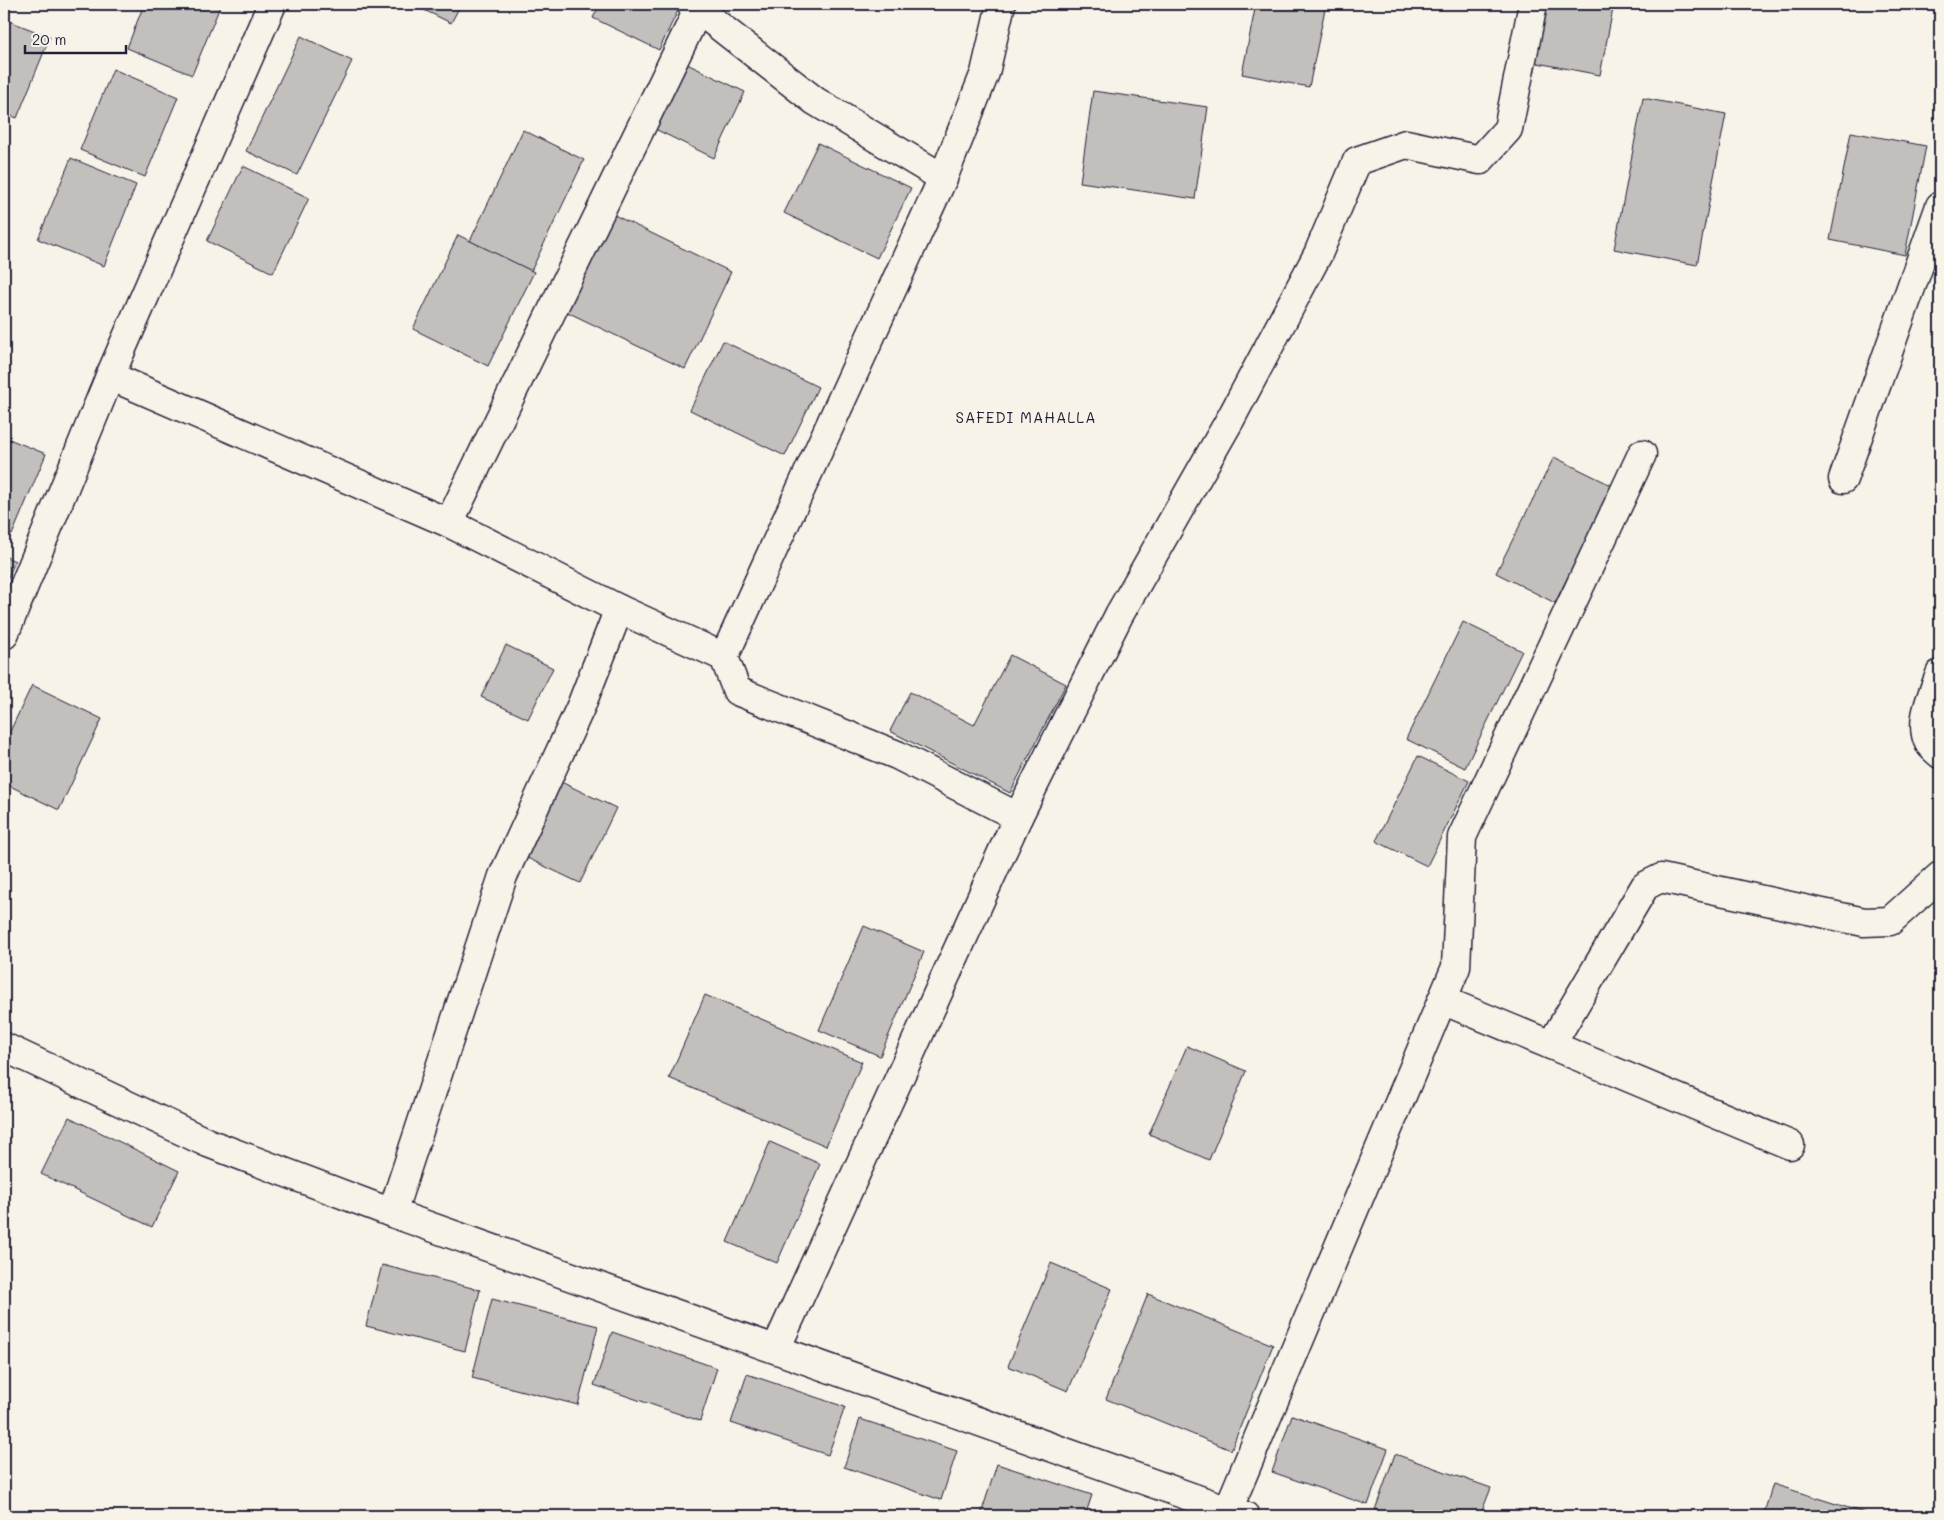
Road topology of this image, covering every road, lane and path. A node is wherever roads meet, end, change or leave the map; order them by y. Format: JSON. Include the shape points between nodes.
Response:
{"nodes":[{"id":1,"x":272,"y":4,"type":"edge"},
{"id":2,"x":1001,"y":4,"type":"edge"},
{"id":3,"x":1533,"y":4,"type":"edge"},
{"id":4,"x":695,"y":7,"type":"edge"},
{"id":5,"x":943,"y":178,"type":"junction"},
{"id":6,"x":1940,"y":206,"type":"edge"},
{"id":7,"x":110,"y":376,"type":"junction"},
{"id":8,"x":1642,"y":454,"type":"dead end"},
{"id":9,"x":1843,"y":480,"type":"dead end"},
{"id":10,"x":449,"y":523,"type":"junction"},
{"id":11,"x":619,"y":609,"type":"junction"},
{"id":12,"x":4,"y":635,"type":"edge"},
{"id":13,"x":724,"y":656,"type":"junction"},
{"id":14,"x":1940,"y":674,"type":"edge"},
{"id":15,"x":1940,"y":754,"type":"edge"},
{"id":16,"x":1018,"y":817,"type":"junction"},
{"id":17,"x":1940,"y":876,"type":"edge"},
{"id":18,"x":1442,"y":1000,"type":"junction"},
{"id":19,"x":1551,"y":1045,"type":"junction"},
{"id":20,"x":4,"y":1047,"type":"edge"},
{"id":21,"x":1790,"y":1145,"type":"dead end"},
{"id":22,"x":392,"y":1213,"type":"junction"},
{"id":23,"x":776,"y":1350,"type":"junction"},
{"id":24,"x":1237,"y":1513,"type":"edge"}],
"edges":[{"from":1,"to":7,"type":"street"},
{"from":2,"to":5,"type":"street","via":[[985,73]]},
{"from":3,"to":16,"type":"street","via":[[1508,130],[1480,160],[1406,144],[1357,161],[1318,254],[1231,418],[1119,615]]},
{"from":4,"to":5,"type":"street","via":[[816,100]]},
{"from":4,"to":10,"type":"street"},
{"from":5,"to":13,"type":"street"},
{"from":6,"to":9,"type":"street"},
{"from":7,"to":10,"type":"street"},
{"from":7,"to":12,"type":"street"},
{"from":8,"to":18,"type":"street","via":[[1462,837],[1456,967]]},
{"from":10,"to":11,"type":"street"},
{"from":11,"to":13,"type":"street"},
{"from":11,"to":22,"type":"street","via":[[581,706],[504,876]]},
{"from":13,"to":16,"type":"street","via":[[737,690],[897,755]]},
{"from":14,"to":15,"type":"street","via":[[1925,723],[1929,743]]},
{"from":16,"to":23,"type":"street"},
{"from":17,"to":19,"type":"street","via":[[1890,921],[1864,922],[1661,878],[1646,886]]},
{"from":18,"to":19,"type":"street"},
{"from":18,"to":24,"type":"street"},
{"from":19,"to":21,"type":"street"},
{"from":20,"to":22,"type":"street","via":[[208,1143]]},
{"from":22,"to":23,"type":"street"},
{"from":23,"to":24,"type":"street"}]}
